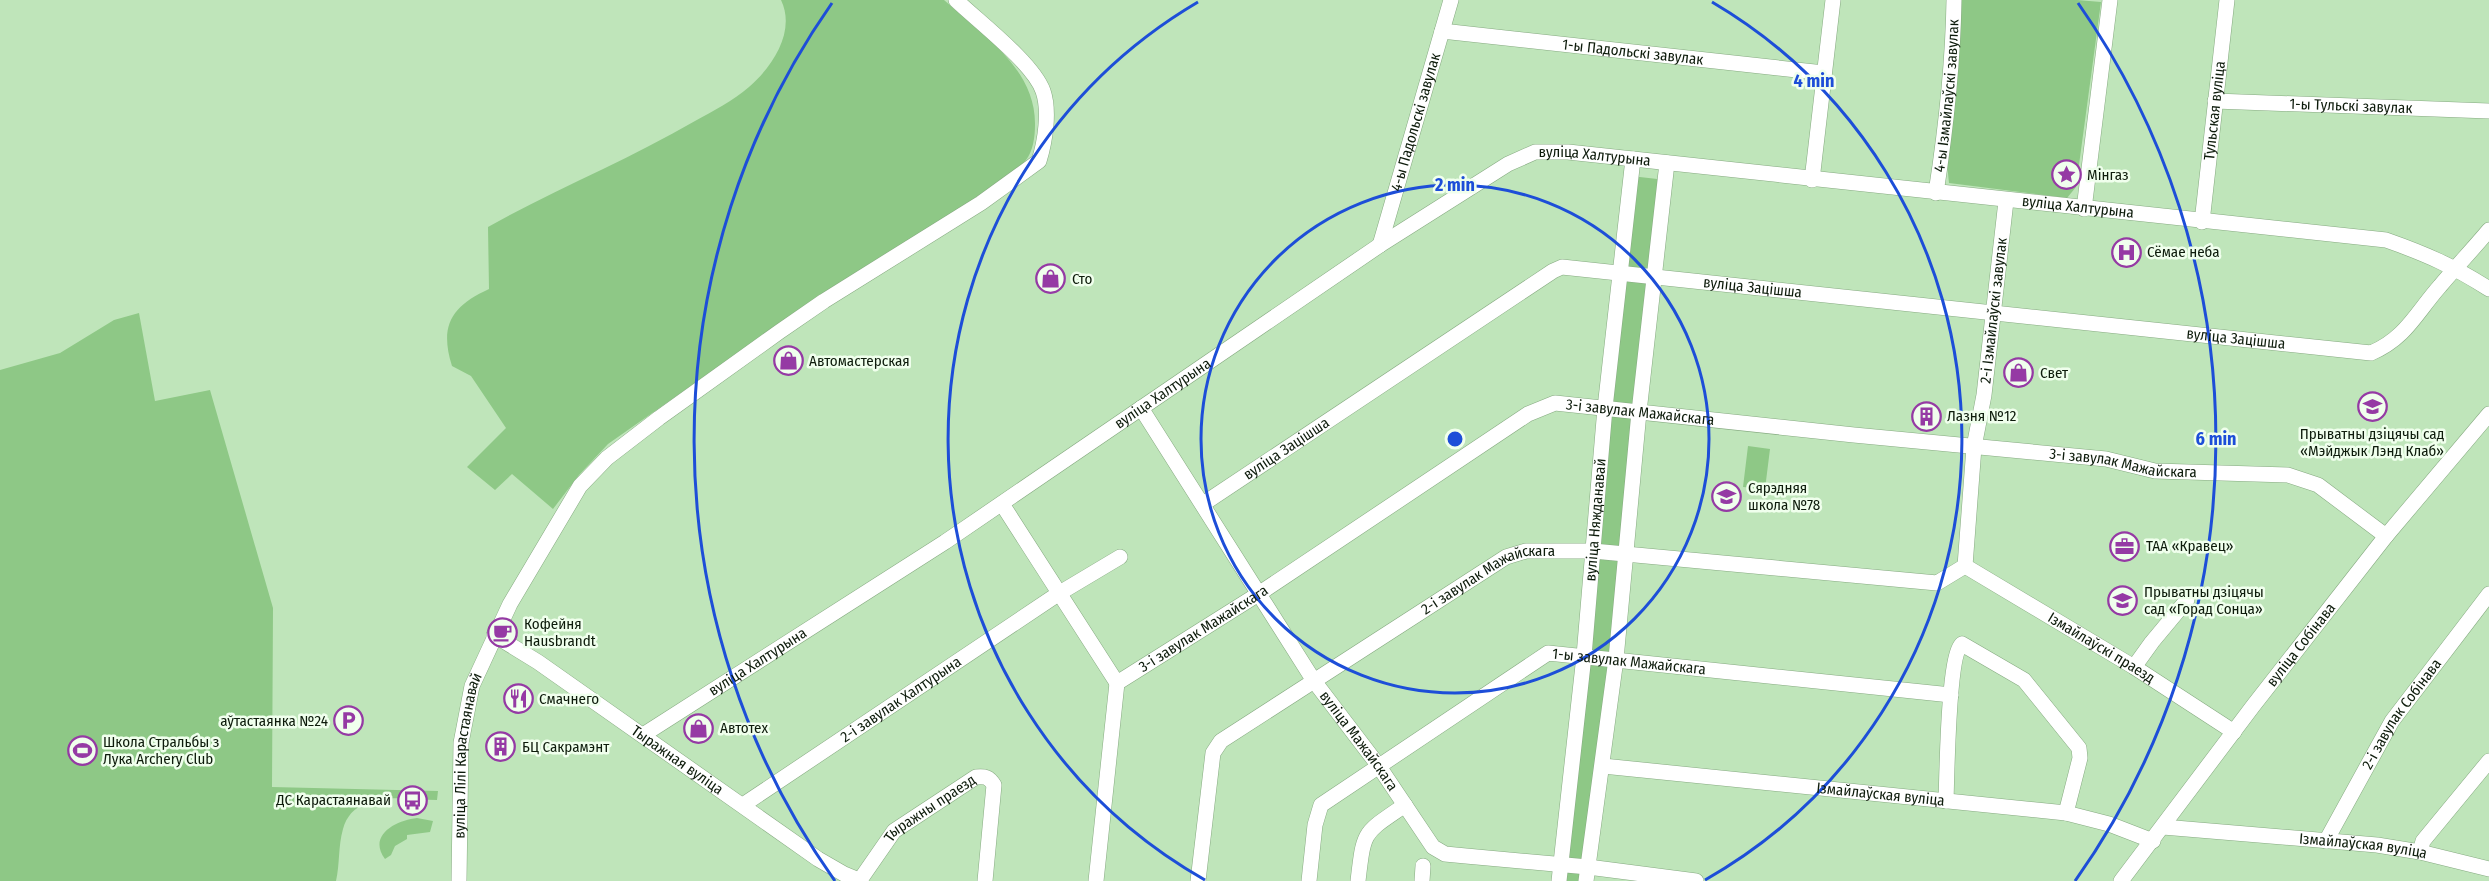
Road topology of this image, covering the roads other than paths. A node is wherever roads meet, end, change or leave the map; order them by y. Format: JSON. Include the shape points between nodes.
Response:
{"nodes":[{"id":1,"x":956,"y":0,"type":"edge"},
{"id":2,"x":1451,"y":0,"type":"edge"},
{"id":3,"x":1833,"y":0,"type":"edge"},
{"id":4,"x":1953,"y":0,"type":"edge"},
{"id":5,"x":2110,"y":0,"type":"edge"},
{"id":6,"x":2226,"y":0,"type":"edge"},
{"id":7,"x":1442,"y":31,"type":"junction"},
{"id":8,"x":1824,"y":73,"type":"junction"},
{"id":9,"x":2215,"y":101,"type":"junction"},
{"id":10,"x":2489,"y":111,"type":"edge"},
{"id":11,"x":1633,"y":159,"type":"junction"},
{"id":12,"x":1667,"y":163,"type":"junction"},
{"id":13,"x":1812,"y":180,"type":"junction"},
{"id":14,"x":1936,"y":193,"type":"junction"},
{"id":15,"x":2006,"y":201,"type":"junction"},
{"id":16,"x":2084,"y":209,"type":"junction"},
{"id":17,"x":2202,"y":222,"type":"junction"},
{"id":18,"x":2489,"y":230,"type":"edge"},
{"id":19,"x":1380,"y":245,"type":"junction"},
{"id":20,"x":2457,"y":268,"type":"junction"},
{"id":21,"x":1621,"y":272,"type":"junction"},
{"id":22,"x":1654,"y":276,"type":"junction"},
{"id":23,"x":2489,"y":289,"type":"edge"},
{"id":24,"x":1993,"y":314,"type":"junction"},
{"id":25,"x":1141,"y":408,"type":"junction"},
{"id":26,"x":1605,"y":408,"type":"junction"},
{"id":27,"x":1639,"y":412,"type":"junction"},
{"id":28,"x":2489,"y":414,"type":"edge"},
{"id":29,"x":1974,"y":447,"type":"junction"},
{"id":30,"x":1002,"y":504,"type":"junction"},
{"id":31,"x":1203,"y":504,"type":"junction"},
{"id":32,"x":2386,"y":536,"type":"junction"},
{"id":33,"x":1593,"y":551,"type":"junction"},
{"id":34,"x":1627,"y":554,"type":"junction"},
{"id":35,"x":1120,"y":557,"type":"dead end"},
{"id":36,"x":1965,"y":566,"type":"junction"},
{"id":37,"x":1260,"y":593,"type":"junction"},
{"id":38,"x":1058,"y":594,"type":"junction"},
{"id":39,"x":2489,"y":594,"type":"edge"},
{"id":40,"x":2187,"y":600,"type":"dead end"},
{"id":41,"x":494,"y":635,"type":"junction"},
{"id":42,"x":1584,"y":656,"type":"junction"},
{"id":43,"x":1616,"y":659,"type":"junction"},
{"id":44,"x":2134,"y":667,"type":"junction"},
{"id":45,"x":1314,"y":681,"type":"junction"},
{"id":46,"x":1117,"y":683,"type":"junction"},
{"id":47,"x":1951,"y":695,"type":"junction"},
{"id":48,"x":2235,"y":732,"type":"junction"},
{"id":49,"x":643,"y":735,"type":"junction"},
{"id":50,"x":2489,"y":761,"type":"edge"},
{"id":51,"x":1378,"y":765,"type":"junction"},
{"id":52,"x":1603,"y":766,"type":"junction"},
{"id":53,"x":1946,"y":801,"type":"junction"},
{"id":54,"x":743,"y":805,"type":"junction"},
{"id":55,"x":1405,"y":805,"type":"junction"},
{"id":56,"x":2066,"y":813,"type":"junction"},
{"id":57,"x":2163,"y":827,"type":"junction"},
{"id":58,"x":2153,"y":841,"type":"junction"},
{"id":59,"x":2326,"y":841,"type":"junction"},
{"id":60,"x":2420,"y":852,"type":"junction"},
{"id":61,"x":1560,"y":865,"type":"junction"},
{"id":62,"x":2489,"y":869,"type":"edge"},
{"id":63,"x":1587,"y":874,"type":"edge"},
{"id":64,"x":459,"y":881,"type":"edge"},
{"id":65,"x":860,"y":881,"type":"edge"},
{"id":66,"x":985,"y":881,"type":"edge"},
{"id":67,"x":1096,"y":881,"type":"edge"},
{"id":68,"x":1198,"y":881,"type":"edge"},
{"id":69,"x":1309,"y":881,"type":"edge"},
{"id":70,"x":1358,"y":881,"type":"edge"},
{"id":71,"x":1559,"y":881,"type":"edge"},
{"id":72,"x":1696,"y":881,"type":"edge"},
{"id":73,"x":2121,"y":881,"type":"edge"}],
"edges":[{"from":1,"to":41,"type":"street","name":"вуліца Лілі Карастаянавай","via":[[1022,62],[1043,91],[1045,121],[1039,161],[981,203],[824,301],[607,458],[580,486]]},
{"from":2,"to":7,"type":"street","name":"4-ы Падольскі завулак"},
{"from":3,"to":8,"type":"street"},
{"from":4,"to":14,"type":"street","name":"4-ы Ізмайлаўскі завулак","via":[[1947,123]]},
{"from":5,"to":16,"type":"street"},
{"from":6,"to":9,"type":"street","name":"Тульская вуліца"},
{"from":7,"to":8,"type":"street","name":"1-ы Падольскі завулак"},
{"from":7,"to":19,"type":"street","name":"4-ы Падольскі завулак"},
{"from":8,"to":13,"type":"street"},
{"from":9,"to":10,"type":"street","name":"1-ы Тульскі завулак"},
{"from":9,"to":17,"type":"street","name":"Тульская вуліца"},
{"from":11,"to":12,"type":"street","name":"вуліца Халтурына"},
{"from":11,"to":19,"type":"street","name":"вуліца Халтурына","via":[[1554,151],[1521,156]]},
{"from":11,"to":21,"type":"street","name":"вуліца Няжданавай"},
{"from":12,"to":13,"type":"street","name":"вуліца Халтурына"},
{"from":12,"to":22,"type":"street"},
{"from":13,"to":14,"type":"street","name":"вуліца Халтурына"},
{"from":14,"to":15,"type":"street","name":"вуліца Халтурына"},
{"from":15,"to":16,"type":"street","name":"вуліца Халтурына"},
{"from":15,"to":24,"type":"street","name":"2-і Ізмайлаўскі завулак"},
{"from":16,"to":17,"type":"street","name":"вуліца Халтурына"},
{"from":17,"to":20,"type":"street","name":"вуліца Халтурына","via":[[2386,240]]},
{"from":18,"to":20,"type":"street"},
{"from":19,"to":25,"type":"street","name":"вуліца Халтурына"},
{"from":20,"to":23,"type":"street","name":"вуліца Халтурына"},
{"from":20,"to":24,"type":"street","name":"вуліца Зацішша","via":[[2407,330],[2371,353]]},
{"from":21,"to":22,"type":"street","name":"вуліца Зацішша"},
{"from":21,"to":26,"type":"street","name":"вуліца Няжданавай"},
{"from":21,"to":31,"type":"street","name":"вуліца Зацішша","via":[[1557,268]]},
{"from":22,"to":24,"type":"street","name":"вуліца Зацішша"},
{"from":22,"to":27,"type":"street"},
{"from":24,"to":29,"type":"street","name":"2-і Ізмайлаўскі завулак"},
{"from":25,"to":30,"type":"street","name":"вуліца Халтурына"},
{"from":25,"to":31,"type":"street","name":"вуліца Мажайскага"},
{"from":26,"to":27,"type":"street","name":"3-і завулак Мажайскага"},
{"from":26,"to":33,"type":"street","name":"вуліца Няжданавай"},
{"from":26,"to":37,"type":"street","name":"3-і завулак Мажайскага","via":[[1555,404],[1541,407]]},
{"from":27,"to":29,"type":"street","name":"3-і завулак Мажайскага"},
{"from":27,"to":34,"type":"street"},
{"from":28,"to":32,"type":"street","name":"вуліца Собінава"},
{"from":29,"to":32,"type":"street","name":"3-і завулак Мажайскага","via":[[2106,459],[2155,471],[2288,474],[2318,485]]},
{"from":29,"to":36,"type":"street","name":"2-і Ізмайлаўскі завулак"},
{"from":30,"to":38,"type":"street"},
{"from":30,"to":49,"type":"street","name":"вуліца Халтурына"},
{"from":31,"to":37,"type":"street","name":"вуліца Мажайскага"},
{"from":32,"to":48,"type":"street","name":"вуліца Собінава"},
{"from":33,"to":34,"type":"street","name":"2-і завулак Мажайскага"},
{"from":33,"to":42,"type":"street","name":"вуліца Няжданавай"},
{"from":33,"to":45,"type":"street","name":"2-і завулак Мажайскага","via":[[1526,551],[1506,557]]},
{"from":34,"to":36,"type":"street","name":"2-і завулак Мажайскага","via":[[1937,583]]},
{"from":34,"to":43,"type":"street"},
{"from":35,"to":38,"type":"street","name":"2-і завулак Халтурына"},
{"from":36,"to":44,"type":"street","name":"Ізмайлаўскі праезд"},
{"from":37,"to":45,"type":"street","name":"вуліца Мажайскага"},
{"from":37,"to":46,"type":"street","name":"3-і завулак Мажайскага"},
{"from":38,"to":46,"type":"street"},
{"from":38,"to":54,"type":"street","name":"2-і завулак Халтурына"},
{"from":39,"to":59,"type":"street","name":"2-і завулак Собінава","via":[[2392,721]]},
{"from":40,"to":44,"type":"street"},
{"from":41,"to":49,"type":"street","name":"Тыражная вуліца"},
{"from":41,"to":64,"type":"street","name":"вуліца Лілі Карастаянавай","via":[[472,686],[463,727]]},
{"from":42,"to":43,"type":"street","name":"1-ы завулак Мажайскага"},
{"from":42,"to":51,"type":"street","name":"1-ы завулак Мажайскага","via":[[1542,655]]},
{"from":42,"to":61,"type":"street","name":"вуліца Няжданавай"},
{"from":43,"to":47,"type":"street","name":"1-ы завулак Мажайскага"},
{"from":43,"to":52,"type":"street"},
{"from":44,"to":48,"type":"street","name":"Ізмайлаўскі праезд"},
{"from":45,"to":51,"type":"street","name":"вуліца Мажайскага"},
{"from":45,"to":68,"type":"street","name":"2-і завулак Мажайскага","via":[[1221,741],[1213,753]]},
{"from":46,"to":67,"type":"street"},
{"from":47,"to":53,"type":"street"},
{"from":47,"to":56,"type":"street","via":[[1956,653],[1962,644],[2024,680],[2079,747],[2080,758]]},
{"from":48,"to":57,"type":"street","name":"вуліца Собінава"},
{"from":49,"to":54,"type":"street","name":"Тыражная вуліца"},
{"from":50,"to":60,"type":"street","via":[[2423,841]]},
{"from":51,"to":55,"type":"street","name":"вуліца Мажайскага"},
{"from":51,"to":69,"type":"street","name":"1-ы завулак Мажайскага","via":[[1322,805],[1315,825]]},
{"from":52,"to":53,"type":"street","name":"Ізмайлаўская вуліца"},
{"from":52,"to":63,"type":"street"},
{"from":53,"to":56,"type":"street","name":"Ізмайлаўская вуліца"},
{"from":54,"to":65,"type":"street","name":"Тыражная вуліца","via":[[818,859]]},
{"from":55,"to":61,"type":"street","name":"вуліца Мажайскага","via":[[1433,847],[1445,854]]},
{"from":55,"to":70,"type":"street","via":[[1365,836]]},
{"from":56,"to":58,"type":"street","name":"Ізмайлаўская вуліца"},
{"from":57,"to":58,"type":"street","name":"вуліца Собінава"},
{"from":57,"to":59,"type":"street","name":"Ізмайлаўская вуліца"},
{"from":58,"to":73,"type":"street","name":"вуліца Собінава"},
{"from":59,"to":60,"type":"street","name":"Ізмайлаўская вуліца"},
{"from":60,"to":62,"type":"street","name":"Ізмайлаўская вуліца"},
{"from":61,"to":63,"type":"street","name":"вуліца Мажайскага"},
{"from":61,"to":71,"type":"street","name":"вуліца Няжданавай"},
{"from":63,"to":72,"type":"street","name":"вуліца Мажайскага"},
{"from":65,"to":66,"type":"street","name":"Тыражны праезд","via":[[894,831],[975,777],[984,776],[994,785]]}]}
